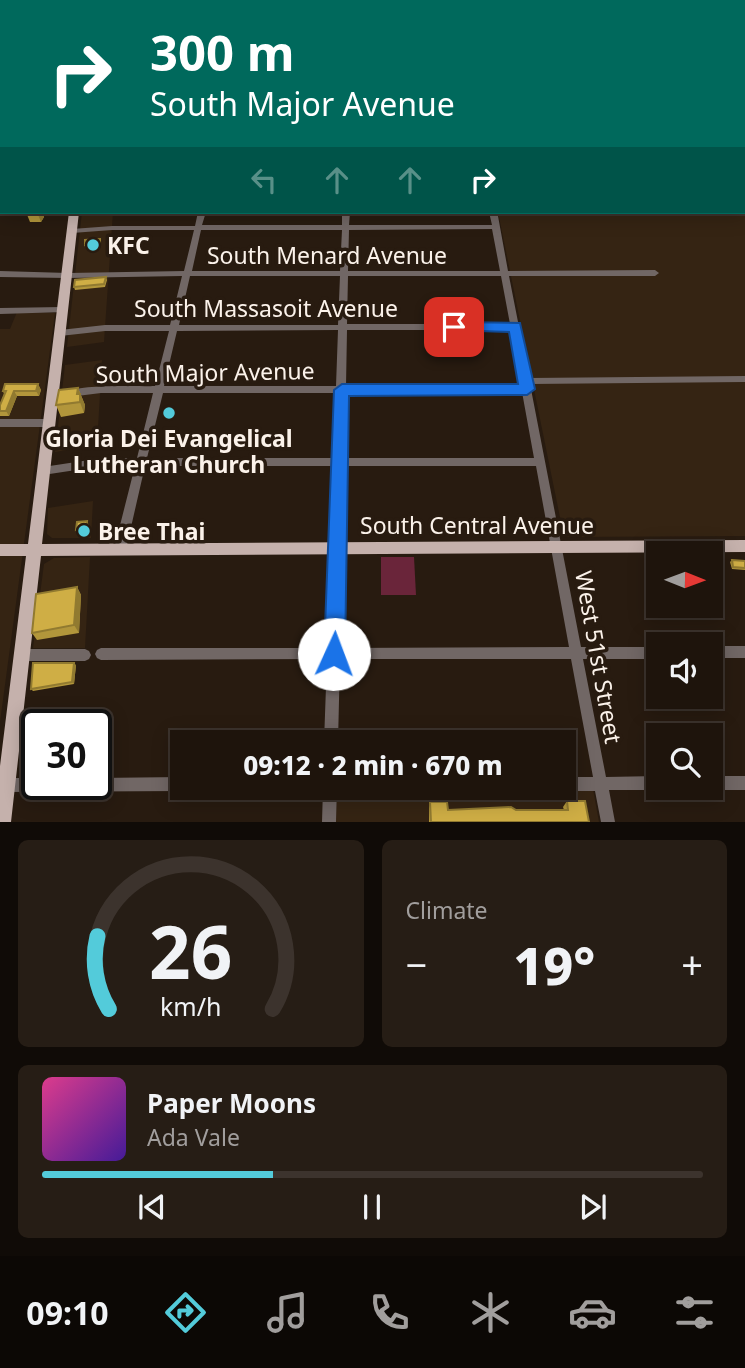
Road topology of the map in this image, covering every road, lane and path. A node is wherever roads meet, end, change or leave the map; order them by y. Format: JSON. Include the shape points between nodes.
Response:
{"nodes":[{"id":1,"x":74,"y":214,"type":"edge"},
{"id":2,"x":202,"y":214,"type":"edge"},
{"id":3,"x":346,"y":214,"type":"edge"},
{"id":4,"x":493,"y":214,"type":"edge"},
{"id":5,"x":346,"y":227,"type":"junction"},
{"id":6,"x":496,"y":227,"type":"junction"},
{"id":7,"x":198,"y":228,"type":"junction"},
{"id":8,"x":72,"y":232,"type":"junction"},
{"id":9,"x":655,"y":273,"type":"dead end"},
{"id":10,"x":0,"y":274,"type":"edge"},
{"id":11,"x":187,"y":274,"type":"junction"},
{"id":12,"x":345,"y":274,"type":"junction"},
{"id":13,"x":505,"y":274,"type":"junction"},
{"id":14,"x":66,"y":276,"type":"junction"},
{"id":15,"x":62,"y":310,"type":"junction"},
{"id":16,"x":0,"y":311,"type":"edge"},
{"id":17,"x":343,"y":327,"type":"junction"},
{"id":18,"x":515,"y":327,"type":"junction"},
{"id":19,"x":174,"y":328,"type":"junction"},
{"id":20,"x":60,"y":333,"type":"junction"},
{"id":21,"x":745,"y":379,"type":"edge"},
{"id":22,"x":526,"y":385,"type":"junction"},
{"id":23,"x":159,"y":390,"type":"junction"},
{"id":24,"x":342,"y":390,"type":"junction"},
{"id":25,"x":52,"y":396,"type":"junction"},
{"id":26,"x":0,"y":423,"type":"edge"},
{"id":27,"x":49,"y":423,"type":"junction"},
{"id":28,"x":141,"y":462,"type":"junction"},
{"id":29,"x":541,"y":462,"type":"junction"},
{"id":30,"x":340,"y":463,"type":"junction"},
{"id":31,"x":43,"y":471,"type":"junction"},
{"id":32,"x":745,"y":546,"type":"edge"},
{"id":33,"x":557,"y":547,"type":"junction"},
{"id":34,"x":34,"y":549,"type":"junction"},
{"id":35,"x":120,"y":549,"type":"junction"},
{"id":36,"x":338,"y":549,"type":"junction"},
{"id":37,"x":0,"y":550,"type":"edge"},
{"id":38,"x":723,"y":652,"type":"edge"},
{"id":39,"x":745,"y":652,"type":"edge"},
{"id":40,"x":577,"y":653,"type":"junction"},
{"id":41,"x":646,"y":653,"type":"edge"},
{"id":42,"x":100,"y":654,"type":"dead end"},
{"id":43,"x":334,"y":654,"type":"junction"},
{"id":44,"x":22,"y":655,"type":"junction"},
{"id":45,"x":85,"y":655,"type":"dead end"},
{"id":46,"x":331,"y":730,"type":"edge"},
{"id":47,"x":646,"y":783,"type":"edge"},
{"id":48,"x":723,"y":783,"type":"edge"},
{"id":49,"x":745,"y":783,"type":"edge"},
{"id":50,"x":170,"y":784,"type":"edge"},
{"id":51,"x":576,"y":784,"type":"edge"},
{"id":52,"x":601,"y":784,"type":"junction"},
{"id":53,"x":6,"y":785,"type":"junction"},
{"id":54,"x":330,"y":800,"type":"edge"},
{"id":55,"x":2,"y":822,"type":"edge"},
{"id":56,"x":329,"y":822,"type":"edge"},
{"id":57,"x":608,"y":822,"type":"edge"}],
"edges":[{"from":1,"to":8,"type":"main road"},
{"from":2,"to":7,"type":"street"},
{"from":3,"to":5,"type":"street"},
{"from":4,"to":6,"type":"street","name":"West 51st Street"},
{"from":5,"to":6,"type":"street"},
{"from":5,"to":7,"type":"street"},
{"from":5,"to":12,"type":"street"},
{"from":6,"to":13,"type":"street","name":"West 51st Street"},
{"from":7,"to":8,"type":"street"},
{"from":7,"to":11,"type":"street"},
{"from":8,"to":14,"type":"main road"},
{"from":9,"to":13,"type":"street","name":"South Menard Avenue"},
{"from":10,"to":14,"type":"street","name":"South Menard Avenue"},
{"from":11,"to":12,"type":"street","name":"South Menard Avenue"},
{"from":11,"to":14,"type":"street","name":"South Menard Avenue"},
{"from":11,"to":19,"type":"street"},
{"from":12,"to":13,"type":"street","name":"South Menard Avenue"},
{"from":12,"to":17,"type":"street"},
{"from":13,"to":18,"type":"street","name":"West 51st Street"},
{"from":14,"to":15,"type":"main road"},
{"from":15,"to":16,"type":"street"},
{"from":15,"to":20,"type":"main road"},
{"from":17,"to":18,"type":"street","name":"South Massasoit Avenue"},
{"from":17,"to":19,"type":"street","name":"South Massasoit Avenue"},
{"from":17,"to":24,"type":"street"},
{"from":18,"to":22,"type":"street","name":"West 51st Street"},
{"from":19,"to":20,"type":"street","name":"South Massasoit Avenue"},
{"from":19,"to":23,"type":"street"},
{"from":20,"to":25,"type":"main road"},
{"from":21,"to":22,"type":"street","name":"South Major Avenue"},
{"from":22,"to":24,"type":"street","name":"South Major Avenue"},
{"from":22,"to":29,"type":"street","name":"West 51st Street"},
{"from":23,"to":24,"type":"street","name":"South Major Avenue"},
{"from":23,"to":25,"type":"street","name":"South Major Avenue"},
{"from":23,"to":28,"type":"street"},
{"from":24,"to":30,"type":"street"},
{"from":25,"to":27,"type":"main road"},
{"from":26,"to":27,"type":"street"},
{"from":27,"to":31,"type":"main road"},
{"from":28,"to":30,"type":"street"},
{"from":28,"to":31,"type":"street"},
{"from":28,"to":35,"type":"street"},
{"from":29,"to":30,"type":"street"},
{"from":29,"to":33,"type":"street","name":"West 51st Street"},
{"from":30,"to":36,"type":"street"},
{"from":31,"to":34,"type":"main road"},
{"from":32,"to":33,"type":"main road","name":"South Central Avenue"},
{"from":33,"to":36,"type":"main road","name":"South Central Avenue"},
{"from":33,"to":40,"type":"street","name":"West 51st Street"},
{"from":34,"to":35,"type":"main road","name":"South Central Avenue"},
{"from":34,"to":37,"type":"main road","name":"South Central Avenue"},
{"from":34,"to":44,"type":"main road"},
{"from":35,"to":36,"type":"main road","name":"South Central Avenue"},
{"from":36,"to":43,"type":"street"},
{"from":38,"to":39,"type":"street"},
{"from":40,"to":41,"type":"street"},
{"from":40,"to":43,"type":"street"},
{"from":40,"to":52,"type":"street","name":"West 51st Street"},
{"from":42,"to":43,"type":"street"},
{"from":43,"to":46,"type":"street"},
{"from":44,"to":45,"type":"street"},
{"from":44,"to":53,"type":"main road"},
{"from":47,"to":52,"type":"street"},
{"from":48,"to":49,"type":"street"},
{"from":50,"to":53,"type":"street"},
{"from":51,"to":52,"type":"street"},
{"from":52,"to":57,"type":"street","name":"West 51st Street"},
{"from":53,"to":55,"type":"main road"},
{"from":54,"to":56,"type":"street"}]}
